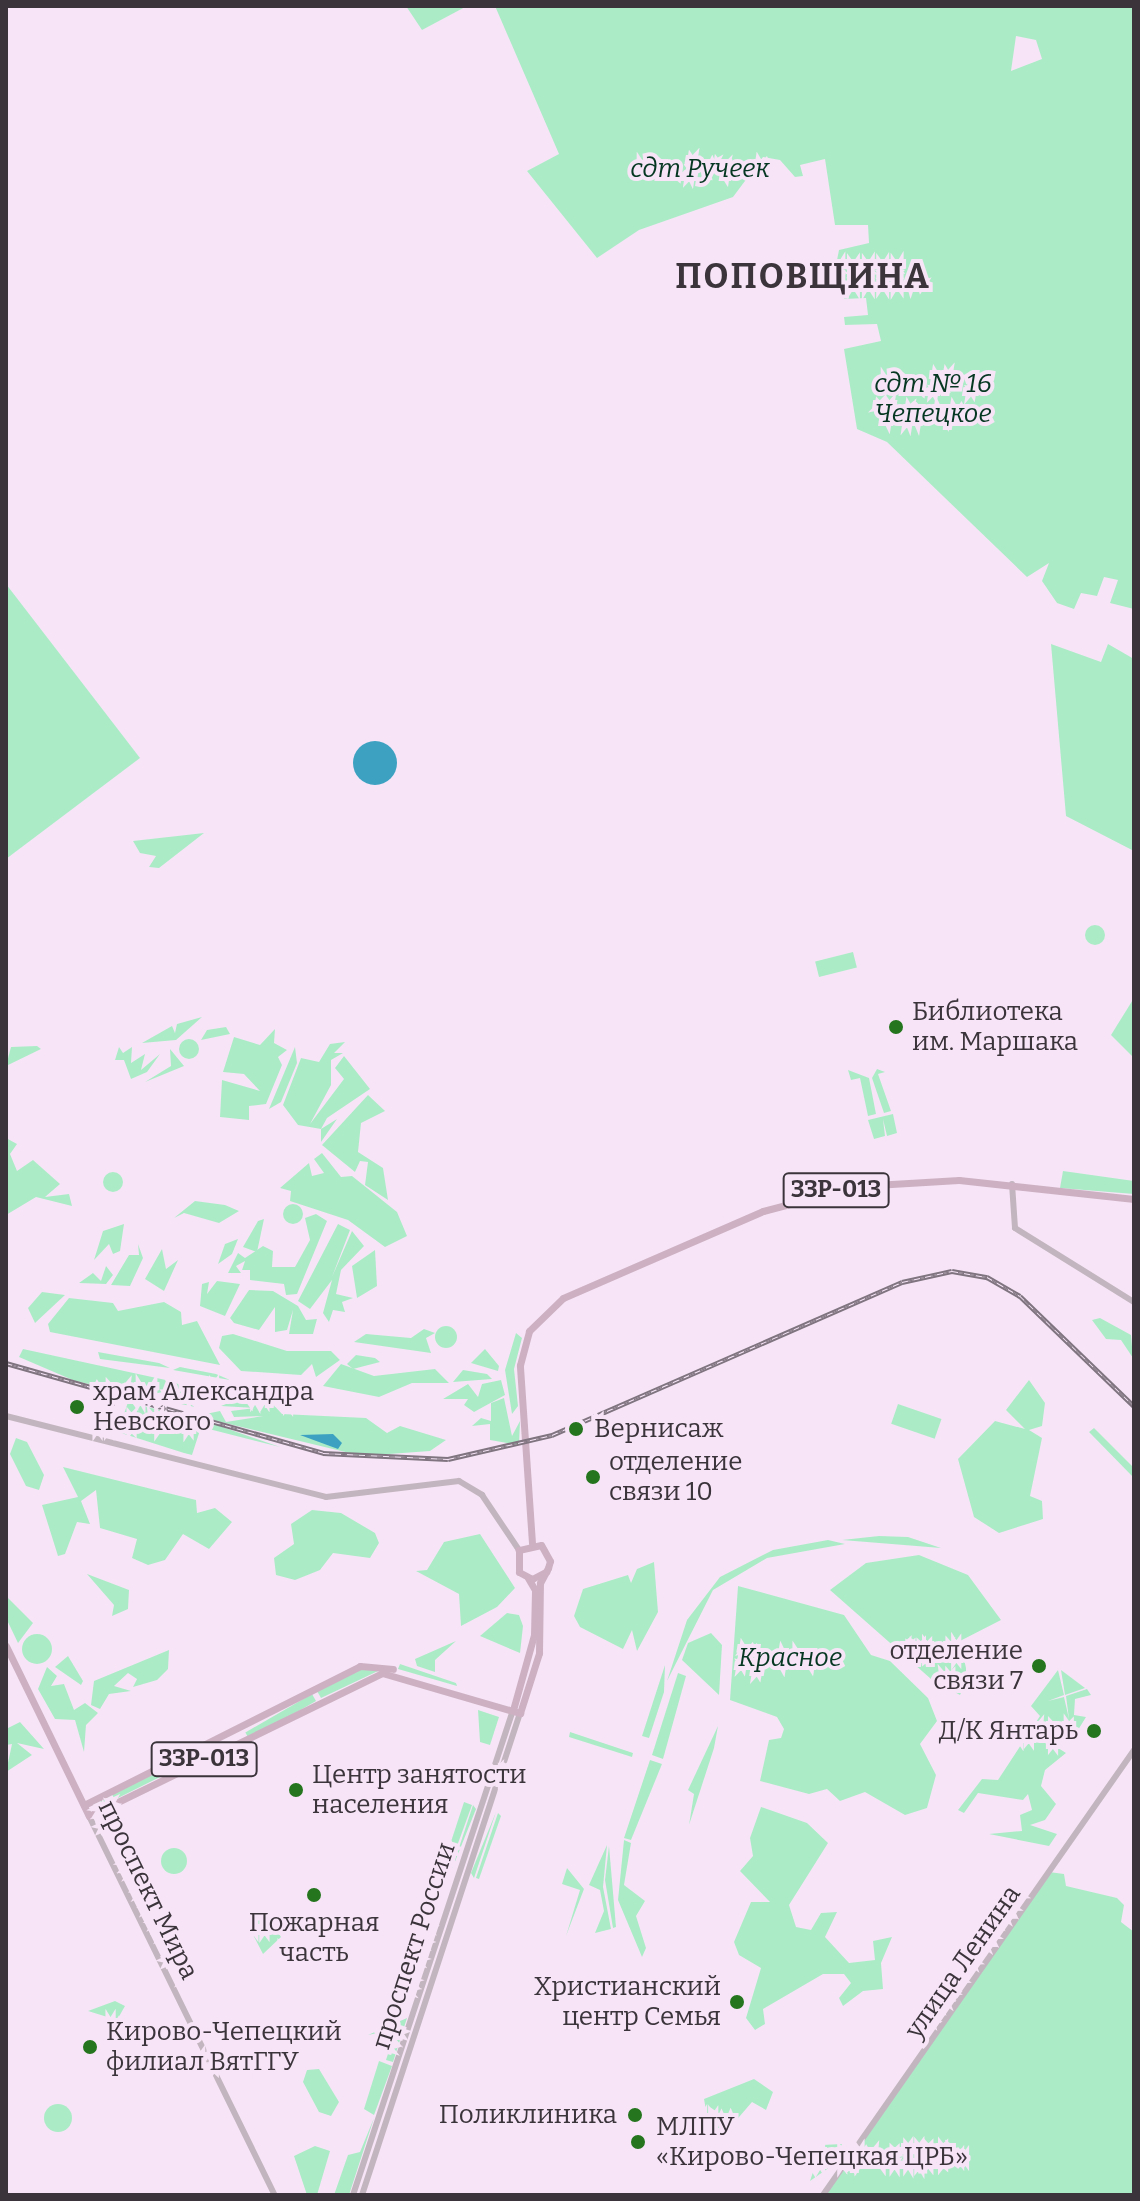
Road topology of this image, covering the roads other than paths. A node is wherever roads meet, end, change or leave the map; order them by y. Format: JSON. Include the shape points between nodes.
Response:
{"nodes":[{"id":1,"x":1012,"y":1184,"type":"junction"},
{"id":2,"x":1134,"y":1199,"type":"edge"},
{"id":3,"x":1134,"y":1302,"type":"edge"},
{"id":4,"x":6,"y":1416,"type":"edge"},
{"id":5,"x":532,"y":1543,"type":"junction"},
{"id":6,"x":519,"y":1550,"type":"junction"},
{"id":7,"x":546,"y":1572,"type":"junction"},
{"id":8,"x":528,"y":1578,"type":"junction"},
{"id":9,"x":6,"y":1646,"type":"edge"},
{"id":10,"x":406,"y":1675,"type":"junction"},
{"id":11,"x":516,"y":1711,"type":"junction"},
{"id":12,"x":1134,"y":1750,"type":"edge"},
{"id":13,"x":84,"y":1805,"type":"junction"},
{"id":14,"x":89,"y":1816,"type":"junction"},
{"id":15,"x":275,"y":2195,"type":"edge"},
{"id":16,"x":353,"y":2195,"type":"edge"},
{"id":17,"x":362,"y":2195,"type":"edge"},
{"id":18,"x":823,"y":2195,"type":"edge"}],
"edges":[{"from":1,"to":2,"type":"main road","number":"33Р-013"},
{"from":1,"to":3,"type":"main road","via":[[1015,1228]]},
{"from":1,"to":5,"type":"main road","number":"33Р-013","via":[[897,1181],[792,1201],[573,1292],[548,1308],[525,1343],[520,1375]]},
{"from":4,"to":6,"type":"main road","via":[[326,1497],[459,1481],[482,1495]]},
{"from":5,"to":6,"type":"main road"},
{"from":5,"to":7,"type":"main road","via":[[546,1549]]},
{"from":6,"to":8,"type":"main road","via":[[515,1568]]},
{"from":7,"to":8,"type":"main road"},
{"from":7,"to":11,"type":"main road","via":[[539,1653]]},
{"from":8,"to":11,"type":"main road","via":[[535,1590],[534,1635]]},
{"from":9,"to":13,"type":"main road","name":"проспект Мира"},
{"from":10,"to":11,"type":"main road","number":"33Р-013"},
{"from":10,"to":13,"type":"main road","number":"33Р-013","via":[[360,1666]]},
{"from":10,"to":14,"type":"main road","number":"33Р-013","via":[[376,1675]]},
{"from":11,"to":16,"type":"main road","name":"проспект России"},
{"from":11,"to":17,"type":"main road","name":"проспект России"},
{"from":12,"to":18,"type":"main road","name":"улица Ленина"},
{"from":13,"to":14,"type":"main road","name":"проспект Мира"},
{"from":14,"to":15,"type":"main road","name":"проспект Мира"}]}
